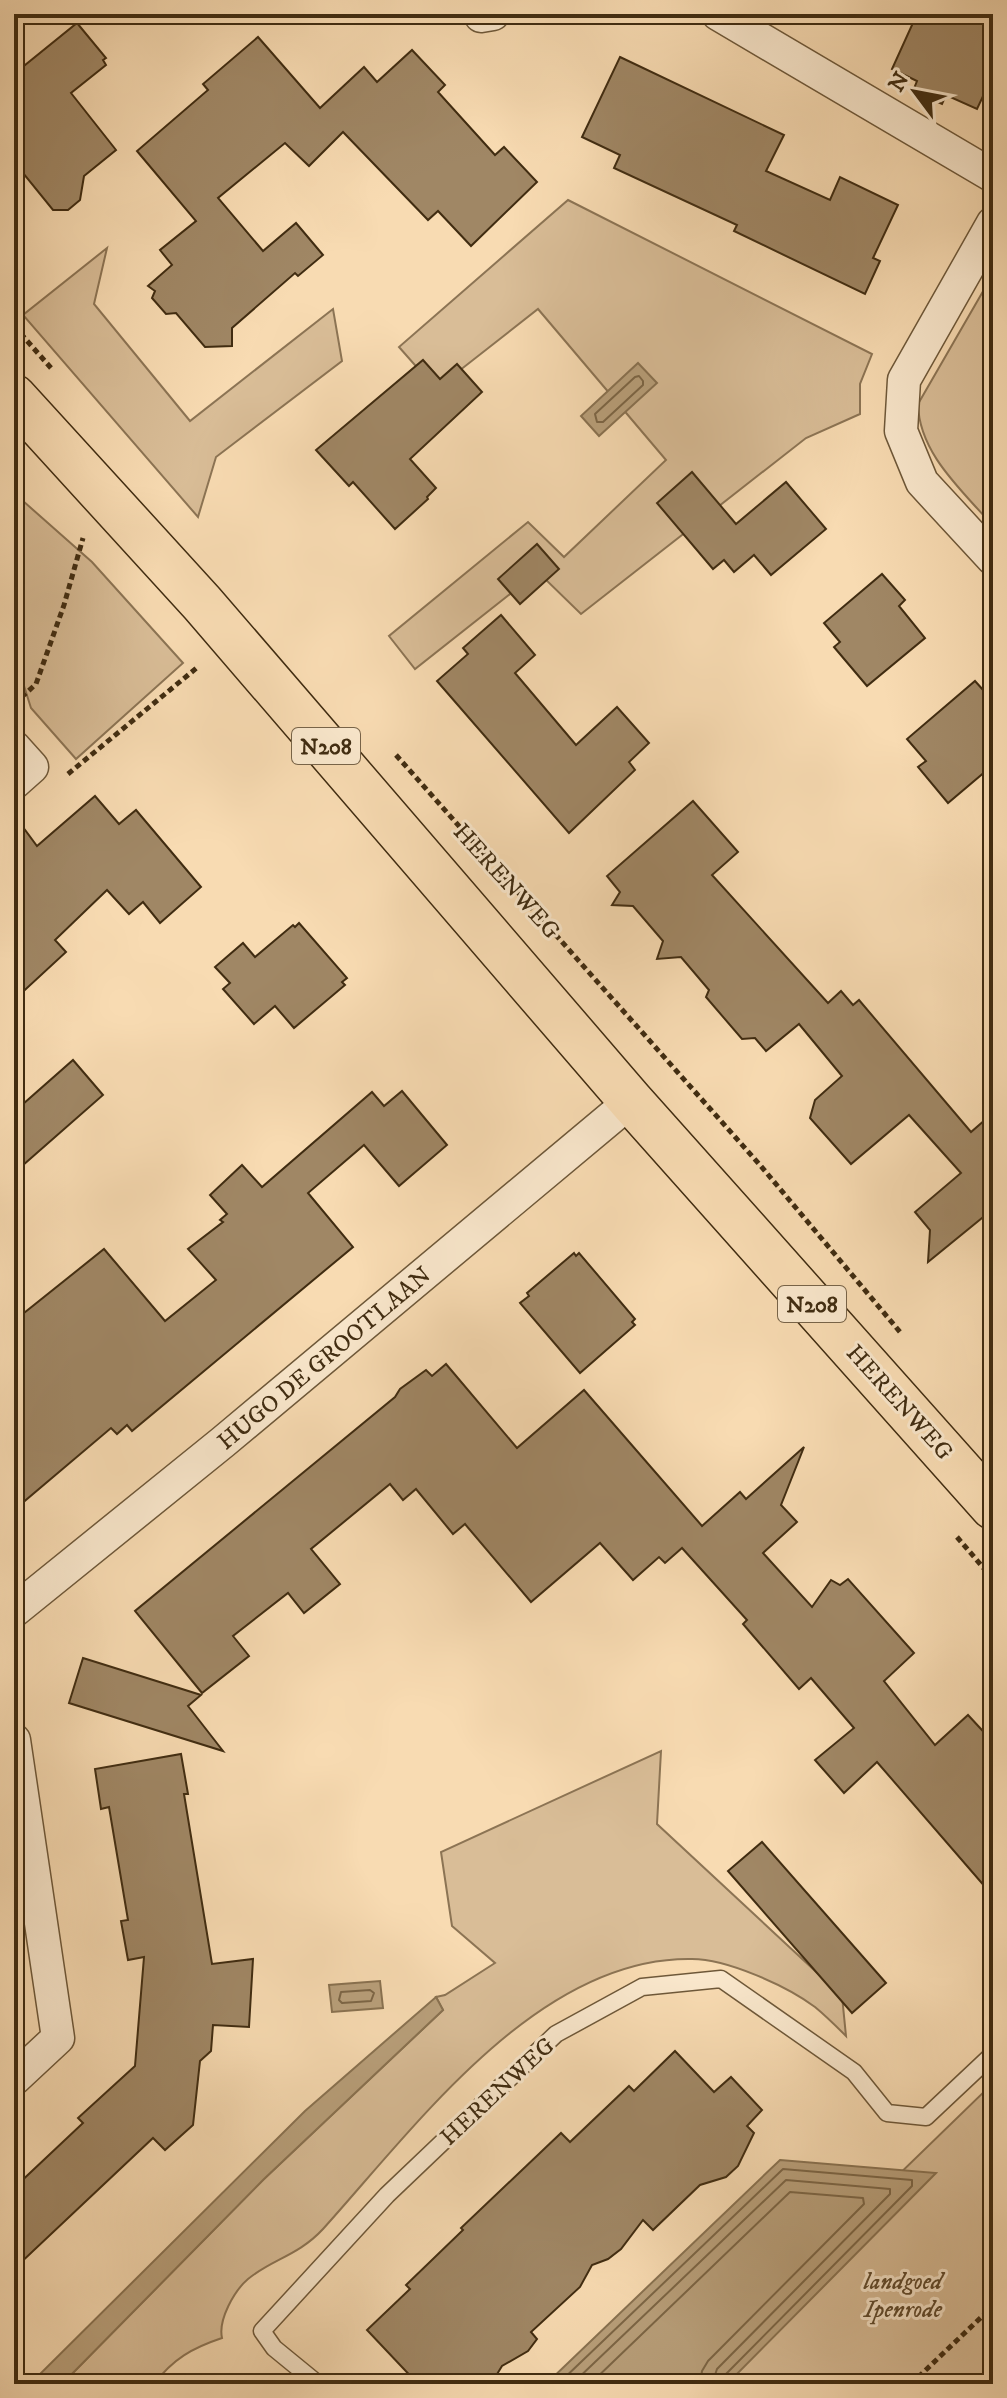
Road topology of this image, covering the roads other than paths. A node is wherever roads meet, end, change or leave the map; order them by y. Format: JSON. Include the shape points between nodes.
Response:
{"nodes":[{"id":1,"x":718,"y":14,"type":"edge"},
{"id":2,"x":993,"y":176,"type":"edge"},
{"id":3,"x":993,"y":223,"type":"edge"},
{"id":4,"x":14,"y":397,"type":"edge"},
{"id":5,"x":993,"y":559,"type":"edge"},
{"id":6,"x":631,"y":1101,"type":"junction"},
{"id":7,"x":993,"y":1507,"type":"edge"},
{"id":8,"x":14,"y":1611,"type":"edge"},
{"id":9,"x":14,"y":1740,"type":"edge"},
{"id":10,"x":993,"y":2054,"type":"edge"},
{"id":11,"x":14,"y":2079,"type":"edge"},
{"id":12,"x":318,"y":2384,"type":"edge"}],
"edges":[{"from":1,"to":2,"type":"street"},
{"from":3,"to":5,"type":"street","via":[[904,380],[901,431],[922,482]]},
{"from":4,"to":6,"type":"main road","name":"HERENWEG","number":"N208","via":[[212,614]]},
{"from":6,"to":7,"type":"main road","name":"HERENWEG","number":"N208"},
{"from":6,"to":8,"type":"street","name":"HUGO DE GROOTLAAN"},
{"from":9,"to":11,"type":"street","via":[[58,2038]]},
{"from":10,"to":12,"type":"lane","name":"HERENWEG","via":[[926,2117],[887,2113],[854,2072],[721,1979],[642,1987],[556,2034],[387,2195],[262,2331],[274,2348]]}]}
